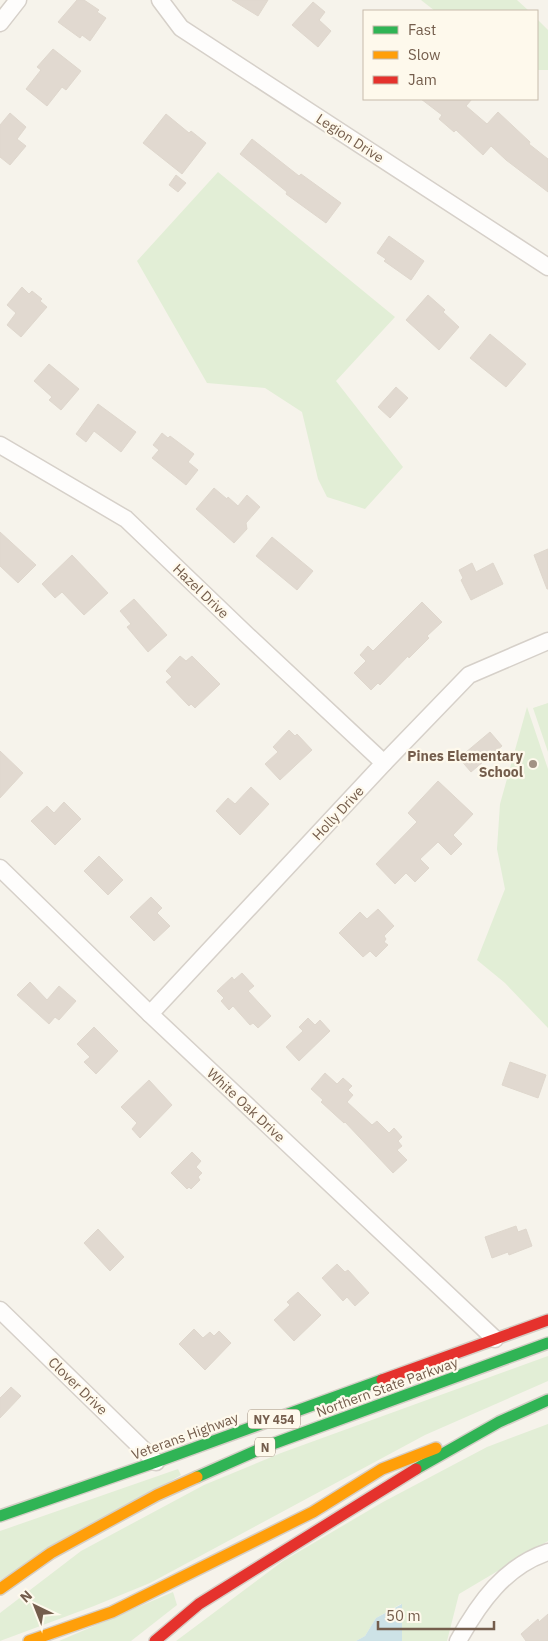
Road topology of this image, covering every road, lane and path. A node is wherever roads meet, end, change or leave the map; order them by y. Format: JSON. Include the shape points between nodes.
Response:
{"nodes":[{"id":1,"x":18,"y":0,"type":"edge"},
{"id":2,"x":160,"y":0,"type":"edge"},
{"id":3,"x":0,"y":23,"type":"edge"},
{"id":4,"x":548,"y":267,"type":"edge"},
{"id":5,"x":0,"y":445,"type":"edge"},
{"id":6,"x":548,"y":641,"type":"edge"},
{"id":7,"x":384,"y":763,"type":"junction"},
{"id":8,"x":0,"y":868,"type":"edge"},
{"id":9,"x":150,"y":1014,"type":"junction"},
{"id":10,"x":0,"y":1310,"type":"edge"},
{"id":11,"x":548,"y":1320,"type":"edge"},
{"id":12,"x":495,"y":1339,"type":"junction"},
{"id":13,"x":548,"y":1343,"type":"edge"},
{"id":14,"x":548,"y":1400,"type":"edge"},
{"id":15,"x":499,"y":1422,"type":"junction"},
{"id":16,"x":156,"y":1462,"type":"junction"},
{"id":17,"x":59,"y":1496,"type":"junction"},
{"id":18,"x":0,"y":1504,"type":"edge"},
{"id":19,"x":0,"y":1516,"type":"edge"},
{"id":20,"x":548,"y":1552,"type":"edge"},
{"id":21,"x":0,"y":1589,"type":"edge"},
{"id":22,"x":29,"y":1641,"type":"edge"},
{"id":23,"x":155,"y":1641,"type":"edge"},
{"id":24,"x":458,"y":1641,"type":"edge"}],
"edges":[{"from":1,"to":3,"type":"street"},
{"from":2,"to":4,"type":"street","name":"Legion Drive","via":[[181,28]]},
{"from":5,"to":7,"type":"street","name":"Hazel Drive","via":[[126,519]]},
{"from":6,"to":7,"type":"street","name":"Holly Drive","via":[[469,675]]},
{"from":7,"to":9,"type":"street","name":"Holly Drive"},
{"from":8,"to":9,"type":"street","name":"White Oak Drive"},
{"from":9,"to":12,"type":"street","name":"White Oak Drive"},
{"from":10,"to":16,"type":"street","name":"Clover Drive"},
{"from":11,"to":12,"type":"main road","name":"Veterans Highway","number":"NY 454"},
{"from":12,"to":16,"type":"main road","name":"Veterans Highway","number":"NY 454"},
{"from":13,"to":21,"type":"main road","name":"Northern State Parkway","number":"N","via":[[267,1446],[157,1494],[51,1553]]},
{"from":14,"to":15,"type":"main road"},
{"from":15,"to":22,"type":"main road","via":[[382,1469],[313,1512],[112,1612]]},
{"from":15,"to":23,"type":"main road","via":[[390,1484],[198,1604]]},
{"from":16,"to":17,"type":"main road","name":"Veterans Highway","number":"NY 454"},
{"from":17,"to":18,"type":"street"},
{"from":17,"to":19,"type":"main road","name":"Veterans Highway","number":"NY 454"},
{"from":20,"to":24,"type":"street","via":[[514,1569],[494,1587]]}]}
